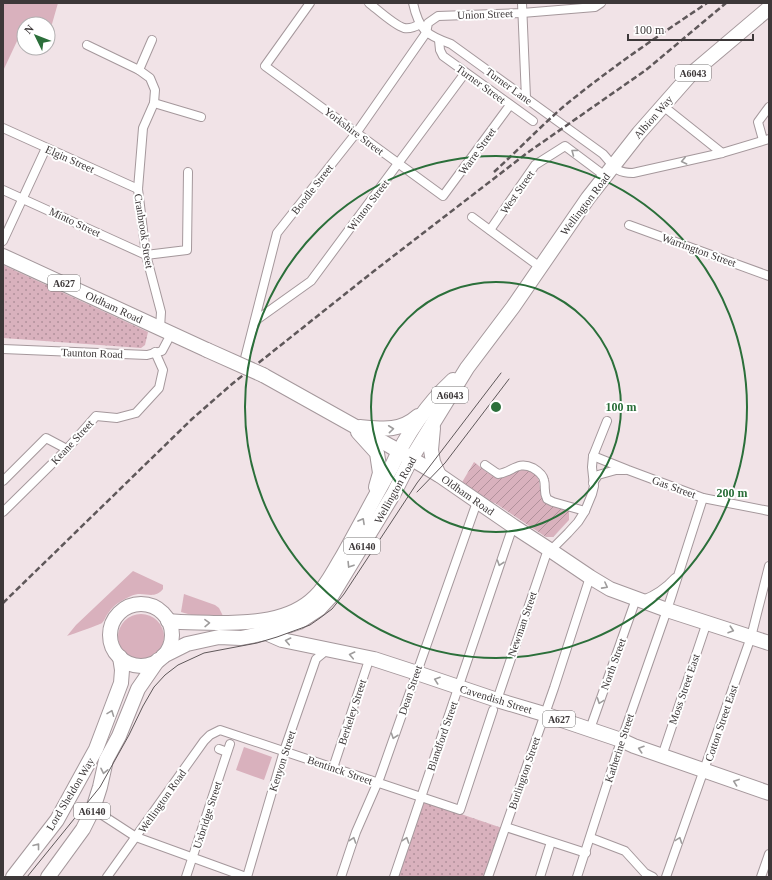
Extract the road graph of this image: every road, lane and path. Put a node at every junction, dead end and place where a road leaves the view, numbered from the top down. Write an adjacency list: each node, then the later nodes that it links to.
1 (310, 3): 24 (street, Yorkshire Street)
2 (369, 3): 6 (street)
3 (413, 3): 9 (street, Turner Lane)
4 (522, 3): 8 (street)
5 (601, 3): 8 (street, Union Street)
6 (380, 6): 9 (street)
7 (769, 8): 19 (highway, Albion Way / A6043)
8 (522, 13): 10 (street, Union Street); 16 (street)
9 (420, 24): 10 (street, Turner Lane)
10 (426, 33): 12 (street, Turner Lane); 24 (street, Boodle Street)
11 (152, 40): 14 (street)
12 (439, 40): 15 (street, Turner Street); 16 (street, Turner Lane)
13 (87, 45): 14 (street)
14 (139, 70): 17 (street, Cranbrook Street)
15 (465, 73): 18 (street, Turner Street); 28 (street, Winton Street)
16 (526, 98): 29 (street, Turner Lane)
17 (154, 103): 21 (street); 31 (street, Cranbrook Street)
18 (510, 105): 22 (street, Turner Street); 33 (street, Warre Street)
19 (663, 106): 27 (street); 29 (highway, Albion Way / A6043)
20 (769, 107): 25 (street)
21 (202, 117)
22 (533, 121)
23 (3, 128): 26 (street, Elgin Street)
24 (357, 132): 28 (street, Yorkshire Street); 43 (street, Boodle Street)
25 (767, 141): 27 (street, Wellington Road)
26 (46, 148): 31 (street, Elgin Street); 34 (street)
27 (722, 153): 29 (street, Wellington Road, one-way to 29)
28 (399, 164): 33 (street, Yorkshire Street); 43 (street, Winton Street)
29 (609, 171): 37 (street, West Street, one-way to 37); 41 (highway, Wellington Road / A6043)
30 (188, 172): 39 (street)
31 (138, 189): 39 (street, Cranbrook Street)
32 (3, 190): 34 (street, Minto Street)
33 (443, 196)
34 (23, 199): 38 (street); 39 (street, Minto Street)
35 (472, 217): 37 (street)
36 (629, 225): 42 (street, Warrington Street)
37 (490, 230): 41 (street)
38 (3, 241)
39 (146, 255): 44 (street, Cranbrook Street)
40 (3, 256): 44 (highway, Oldham Road / A627)
41 (540, 266): 48 (highway, Wellington Road / A6043)
42 (769, 276)
43 (255, 321): 47 (street, Boodle Street)
44 (166, 331): 46 (street); 47 (highway, Oldham Road / A627, bridge)
45 (3, 349): 46 (street, Taunton Road)
46 (155, 352): 67 (street, Keane Street)
47 (243, 366): 52 (highway, Oldham Road / A627, bridge)
48 (467, 368): 49 (highway, Wellington Road / A6043); 51 (highway, Wellington Road / A6043)
49 (423, 412): 52 (highway, one-way to 49); 54 (highway, Wellington Road / A6043)
50 (607, 421): 55 (street)
51 (434, 422): 56 (highway, Wellington Road / A6043); 59 (highway, A6043)
52 (354, 426): 54 (highway, Oldham Road / A627); 64 (highway, A627)
53 (63, 447): 60 (street)
54 (399, 451): 56 (highway, Oldham Road / A627); 64 (highway, Wellington Road)
55 (593, 456): 58 (street, Gas Street); 61 (street)
56 (412, 459): 59 (highway, Oldham Road / A627); 74 (highway, Wellington Road / A6140, one-way to 74)
57 (485, 465): 65 (street)
58 (628, 470): 61 (street, Gas Street); 62 (street, Gas Street)
59 (439, 475): 63 (highway, Oldham Road / A627)
60 (3, 481)
61 (593, 483): 65 (street)
62 (703, 498): 66 (street, Gas Street); 71 (street, Katherine Street)
63 (476, 502): 68 (highway, Oldham Road / A627); 87 (street, Dean Street)
64 (372, 503): 74 (highway, Wellington Road / A627, one-way to 64)
65 (585, 511): 69 (street)
66 (769, 511)
67 (3, 512)
68 (513, 526): 69 (highway, Oldham Road / A627); 88 (street, Blandford Street, one-way to 88)
69 (550, 550): 72 (highway, Oldham Road / A627); 89 (street, Newman Street)
70 (769, 566): 79 (street, Cotton Street East)
71 (678, 575): 73 (street, Katherine Street); 75 (street, Katherine Street)
72 (590, 577): 73 (highway, Oldham Road / A627, one-way to 73); 90 (street, Burlington Street)
73 (639, 600): 75 (highway, Oldham Road / A627); 91 (street, North Street, one-way to 91)
74 (299, 615): 76 (highway, A6140, one-way to 74); 78 (highway, Lord Sheldon Way / A6140); 82 (highway)
75 (665, 615): 77 (highway, Oldham Road / A627); 94 (street, Katherine Street)
76 (168, 621): 84 (highway, A6140); 85 (highway)
77 (707, 622): 79 (highway, Oldham Road / A627, one-way to 79); 97 (street, Moss Street East)
78 (266, 633): 80 (highway, Lord Sheldon Way / A6140); 82 (highway, Cavendish Street, one-way to 78)
79 (751, 637): 81 (highway, Oldham Road / A627); 99 (street, Cotton Street East)
80 (241, 638): 85 (highway, Lord Sheldon Way / A6140); 93 (highway, A6140)
81 (769, 643)
82 (311, 645): 83 (highway, Cavendish Street / A627)
83 (327, 650): 86 (highway, Cavendish Street / A627, one-way to 83); 96 (street, Kenyon Street)
84 (120, 657): 85 (highway); 112 (highway, Lord Sheldon Way / A6140, one-way to 84)
85 (161, 658): 93 (highway, Lord Sheldon Way / A6140)
86 (374, 659): 87 (highway, Cavendish Street / A627); 98 (street, Berkeley Street)
87 (417, 672): 88 (highway, Cavendish Street / A627, one-way to 87); 100 (street, Dean Street, one-way to 100)
88 (458, 687): 89 (highway, Cavendish Street / A627); 102 (street, Blandford Street)
89 (495, 705): 90 (highway, Cavendish Street / A627); 104 (street, Newman Street)
90 (544, 714): 91 (highway, Cavendish Street / A627); 105 (street, Burlington Street)
91 (590, 729): 94 (highway, Cavendish Street / A627)
92 (220, 730): 96 (street, Bentinck Street); 106 (street, Wellington Road)
93 (119, 736): 103 (highway, Lord Sheldon Way / A6140, one-way to 103)
94 (621, 740): 97 (highway, Cavendish Street / A627, one-way to 94); 107 (street, Katherine Street)
95 (225, 748): 111 (street, Uxbridge Street)
96 (284, 751): 98 (street, Bentinck Street); 116 (street, Kenyon Street)
97 (662, 756): 99 (highway, Cavendish Street / A627)
98 (333, 768): 100 (street, Bentinck Street)
99 (704, 770): 101 (highway, Cavendish Street / A627, one-way to 99); 123 (street, Cotton Street East, one-way to 99)
100 (378, 783): 102 (street, Bentinck Street); 117 (street, Dean Street, one-way to 100)
101 (769, 793)
102 (421, 797): 104 (street, Bentinck Street); 118 (street, Blandford Street, one-way to 102)
103 (93, 809): 106 (street); 113 (highway, Lord Sheldon Way / A6140)
104 (460, 810)
105 (506, 826): 108 (street); 119 (street, Burlington Street)
106 (136, 838): 111 (street); 114 (street, Wellington Road)
107 (591, 838): 109 (street, Katherine Street); 122 (street)
108 (551, 842): 109 (street); 120 (street)
109 (586, 853): 121 (street, Katherine Street)
110 (769, 854): 124 (street)
111 (193, 859): 115 (street, Uxbridge Street); 116 (street)
112 (13, 877)
113 (48, 877)
114 (107, 877)
115 (186, 877)
116 (246, 877)
117 (341, 877)
118 (394, 877)
119 (488, 877)
120 (540, 877)
121 (577, 877)
122 (653, 877)
123 (666, 877)
124 (761, 877)

